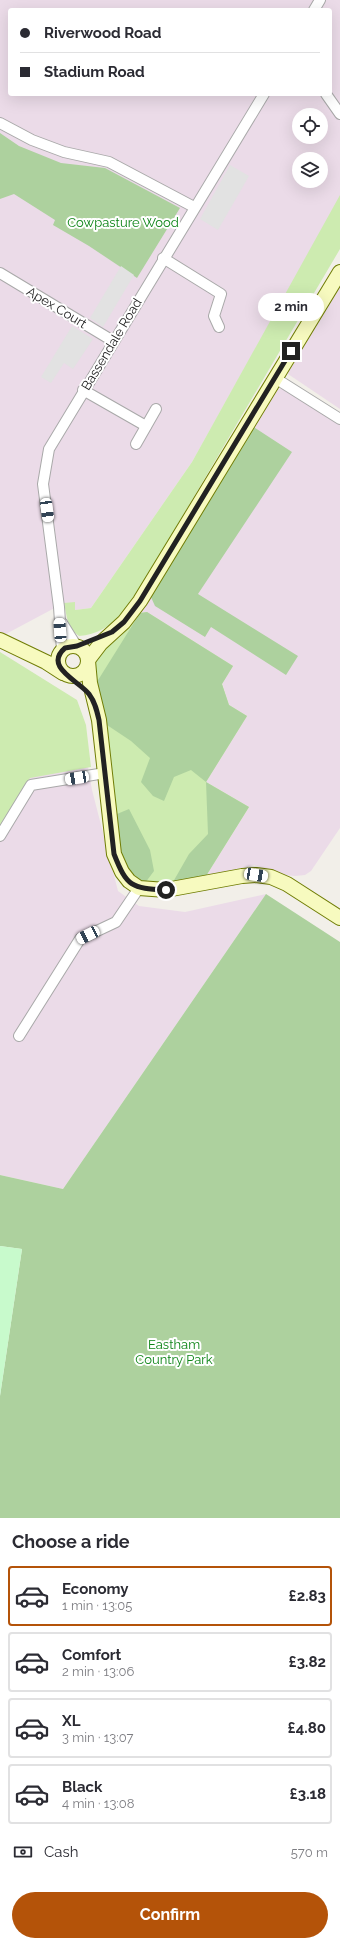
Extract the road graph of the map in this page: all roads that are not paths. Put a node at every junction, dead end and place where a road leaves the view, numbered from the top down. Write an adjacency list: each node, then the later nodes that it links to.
1 (263, 96): 5 (street, Bassendale Road)
2 (327, 96): 3 (street)
3 (340, 114)
4 (0, 123): 5 (street)
5 (194, 207): 6 (street, Bassendale Road)
6 (163, 258): 9 (street); 10 (street, Bassendale Road)
7 (340, 272): 11 (street)
8 (0, 273): 10 (street, Apex Court)
9 (219, 327)
10 (113, 341): 12 (street, Bassendale Road)
11 (275, 378): 14 (street); 18 (street)
12 (83, 390): 15 (street); 17 (street, Bassendale Road)
13 (156, 409): 15 (street)
14 (340, 419)
15 (146, 426): 16 (street)
16 (136, 444)
17 (60, 617): 20 (street, Bassendale Road); 22 (street, Bassendale Road)
18 (112, 632): 20 (street); 23 (street)
19 (0, 640): 21 (street)
20 (77, 647): 22 (street); 23 (street)
21 (19, 649): 22 (street); 24 (street)
22 (62, 651): 24 (street)
23 (88, 661): 24 (street); 25 (street)
24 (65, 674): 25 (street)
25 (95, 702): 26 (street)
26 (105, 774): 27 (street); 28 (street)
27 (0, 836)
28 (139, 888): 29 (street); 30 (street)
29 (340, 918)
30 (19, 1036)

